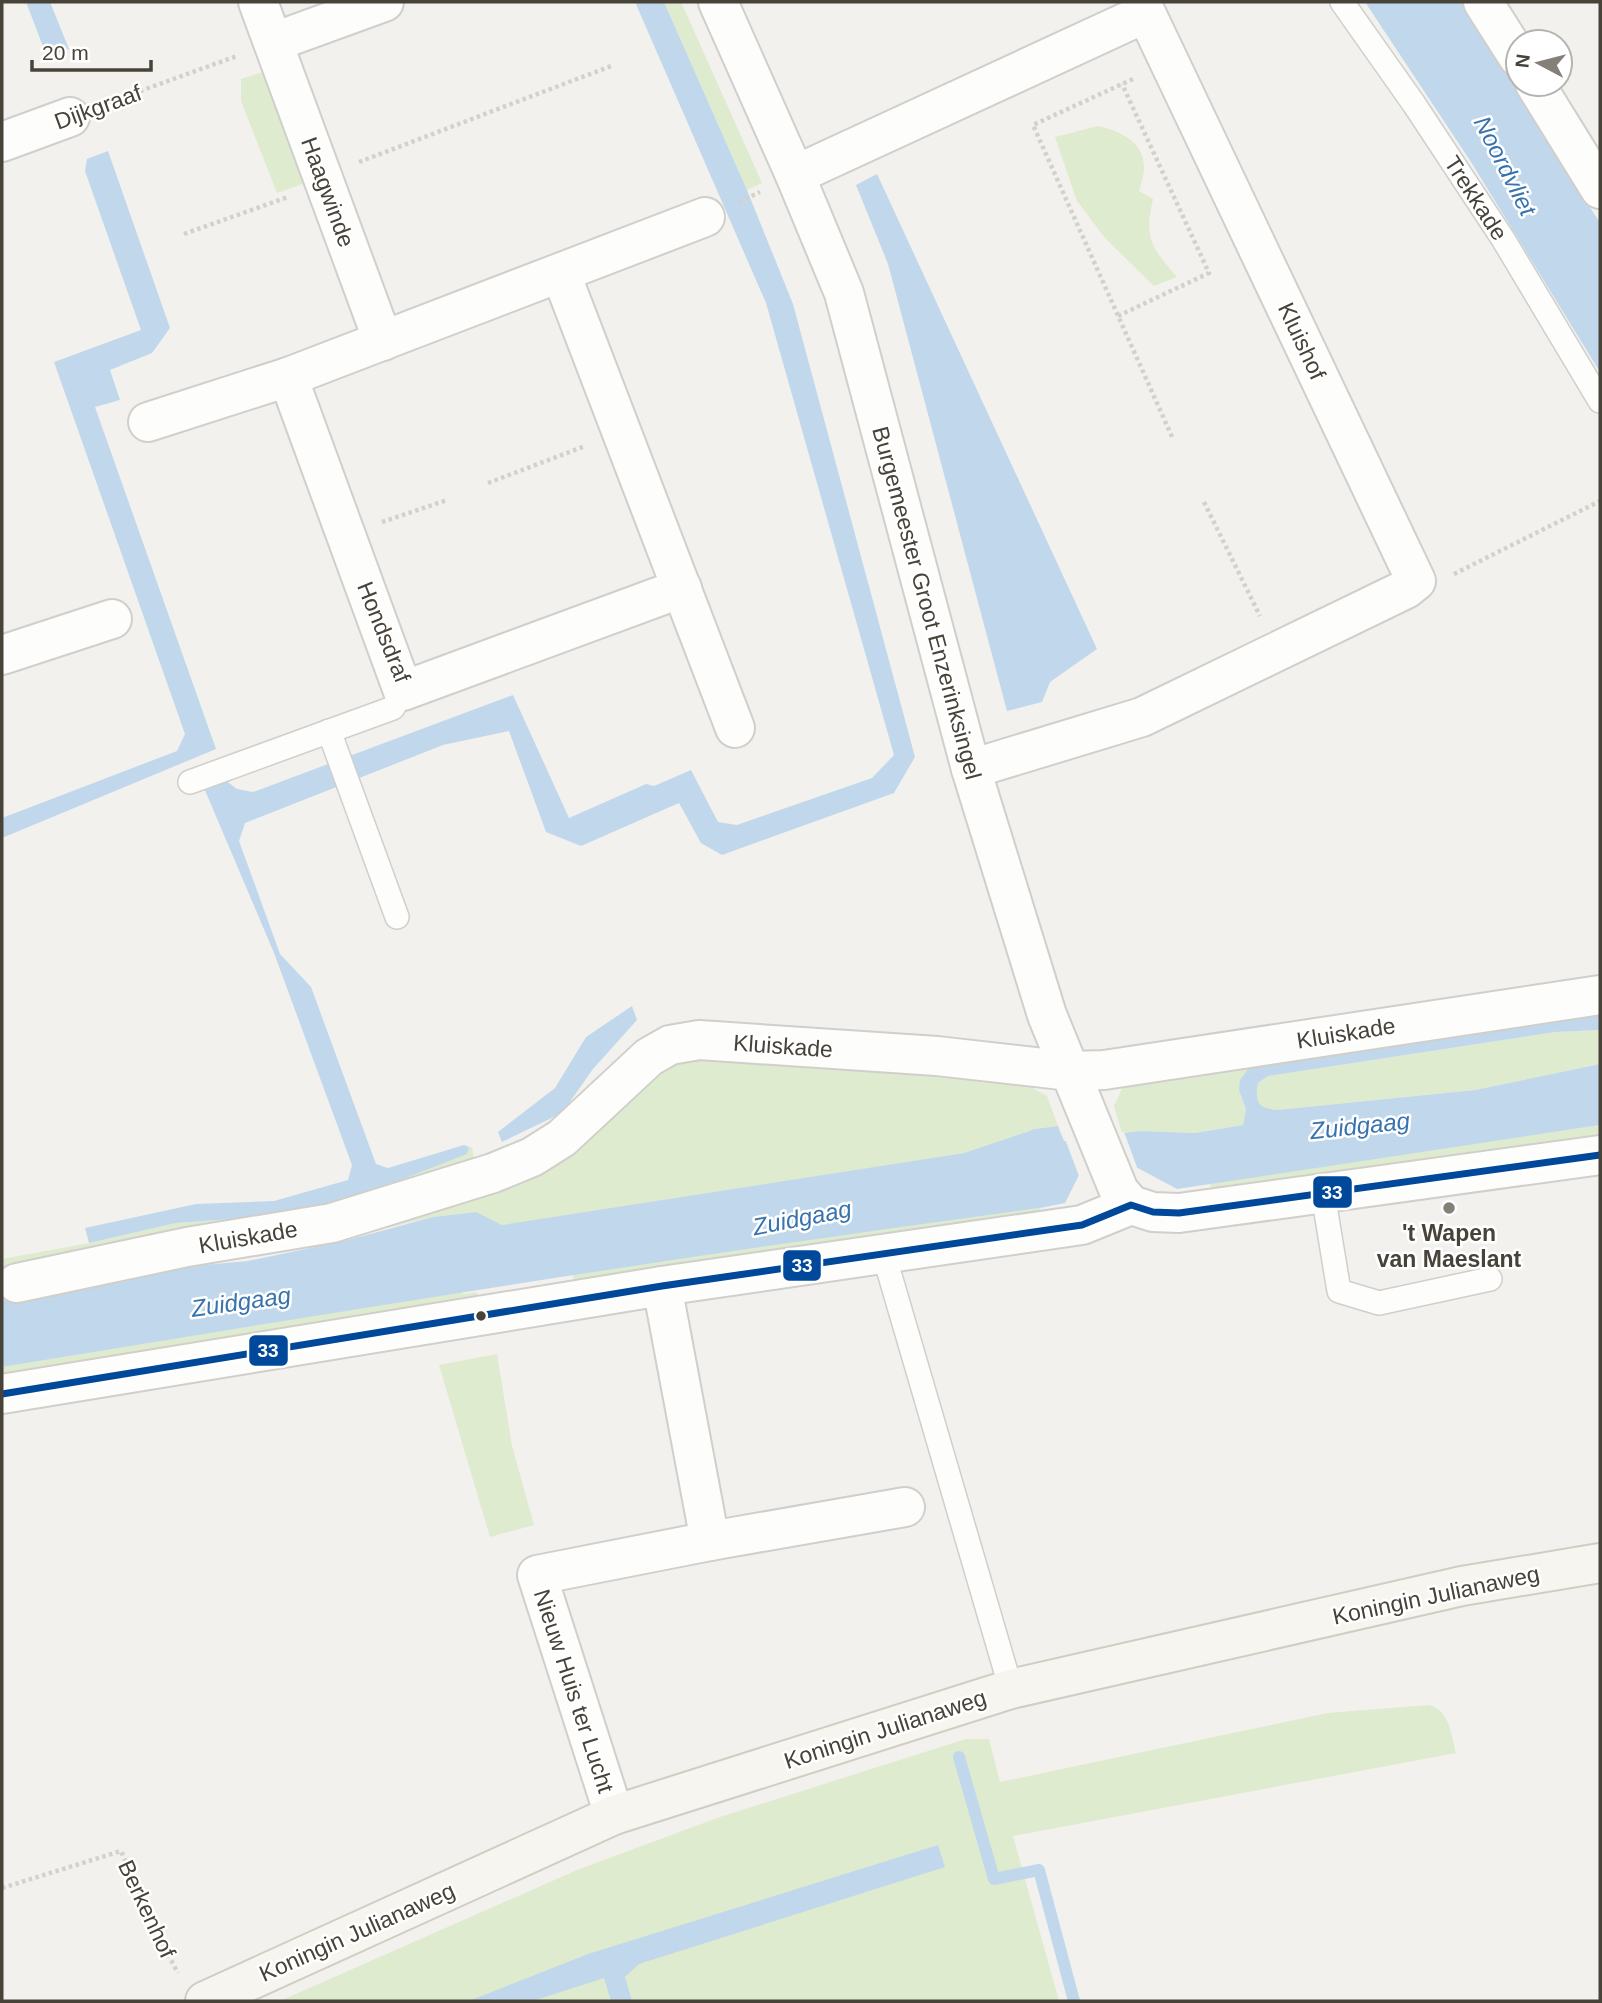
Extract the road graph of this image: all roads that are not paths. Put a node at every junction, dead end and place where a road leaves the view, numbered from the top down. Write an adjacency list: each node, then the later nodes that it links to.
1 (258, 2): 7 (street, Haagwinde)
2 (384, 2): 7 (street)
3 (718, 2): 11 (street, Burgemeester Groot Enzerinksingel)
4 (1342, 2): 17 (lane, Trekkade)
5 (1483, 2): 6 (street)
6 (1504, 35)
7 (274, 42): 15 (street, Haagwinde)
8 (1544, 98): 12 (street)
9 (70, 117): 10 (street, Dijkgraaf)
10 (2, 142)
11 (795, 175): 25 (street, Burgemeester Groot Enzerinksingel); 25 (street, Kluishof)
12 (1600, 189)
13 (705, 217): 14 (street)
14 (561, 274): 15 (street); 19 (street)
15 (383, 341): 16 (street)
16 (288, 377): 18 (street); 22 (street, Hondsdraf)
17 (1600, 401)
18 (148, 422)
19 (682, 588): 22 (street, Hondsdraf); 23 (street)
20 (112, 619): 21 (street)
21 (2, 655)
22 (403, 691): 24 (lane)
23 (735, 728)
24 (329, 731): 26 (lane); 27 (lane)
25 (971, 769): 29 (street, Burgemeester Groot Enzerinksingel)
26 (204, 777)
27 (397, 917)
28 (1600, 995): 29 (street, Kluiskade)
29 (1070, 1071): 32 (street, Burgemeester Groot Enzerinksingel); 35 (street, Kluiskade)
30 (1600, 1155): 31 (street)
31 (1323, 1194): 32 (street); 34 (lane)
32 (1131, 1205): 33 (street)
33 (884, 1255): 36 (street); 41 (lane)
34 (1490, 1279)
35 (17, 1283)
36 (662, 1286): 37 (street); 39 (street)
37 (2, 1394)
38 (905, 1507): 39 (street, Nieuw Huis ter Lucht)
39 (710, 1541): 42 (street, Nieuw Huis ter Lucht)
40 (1600, 1563): 41 (main road, Koningin Julianaweg)
41 (1011, 1689): 42 (main road, Koningin Julianaweg)
42 (614, 1815): 43 (main road, Koningin Julianaweg)
43 (193, 1990)

